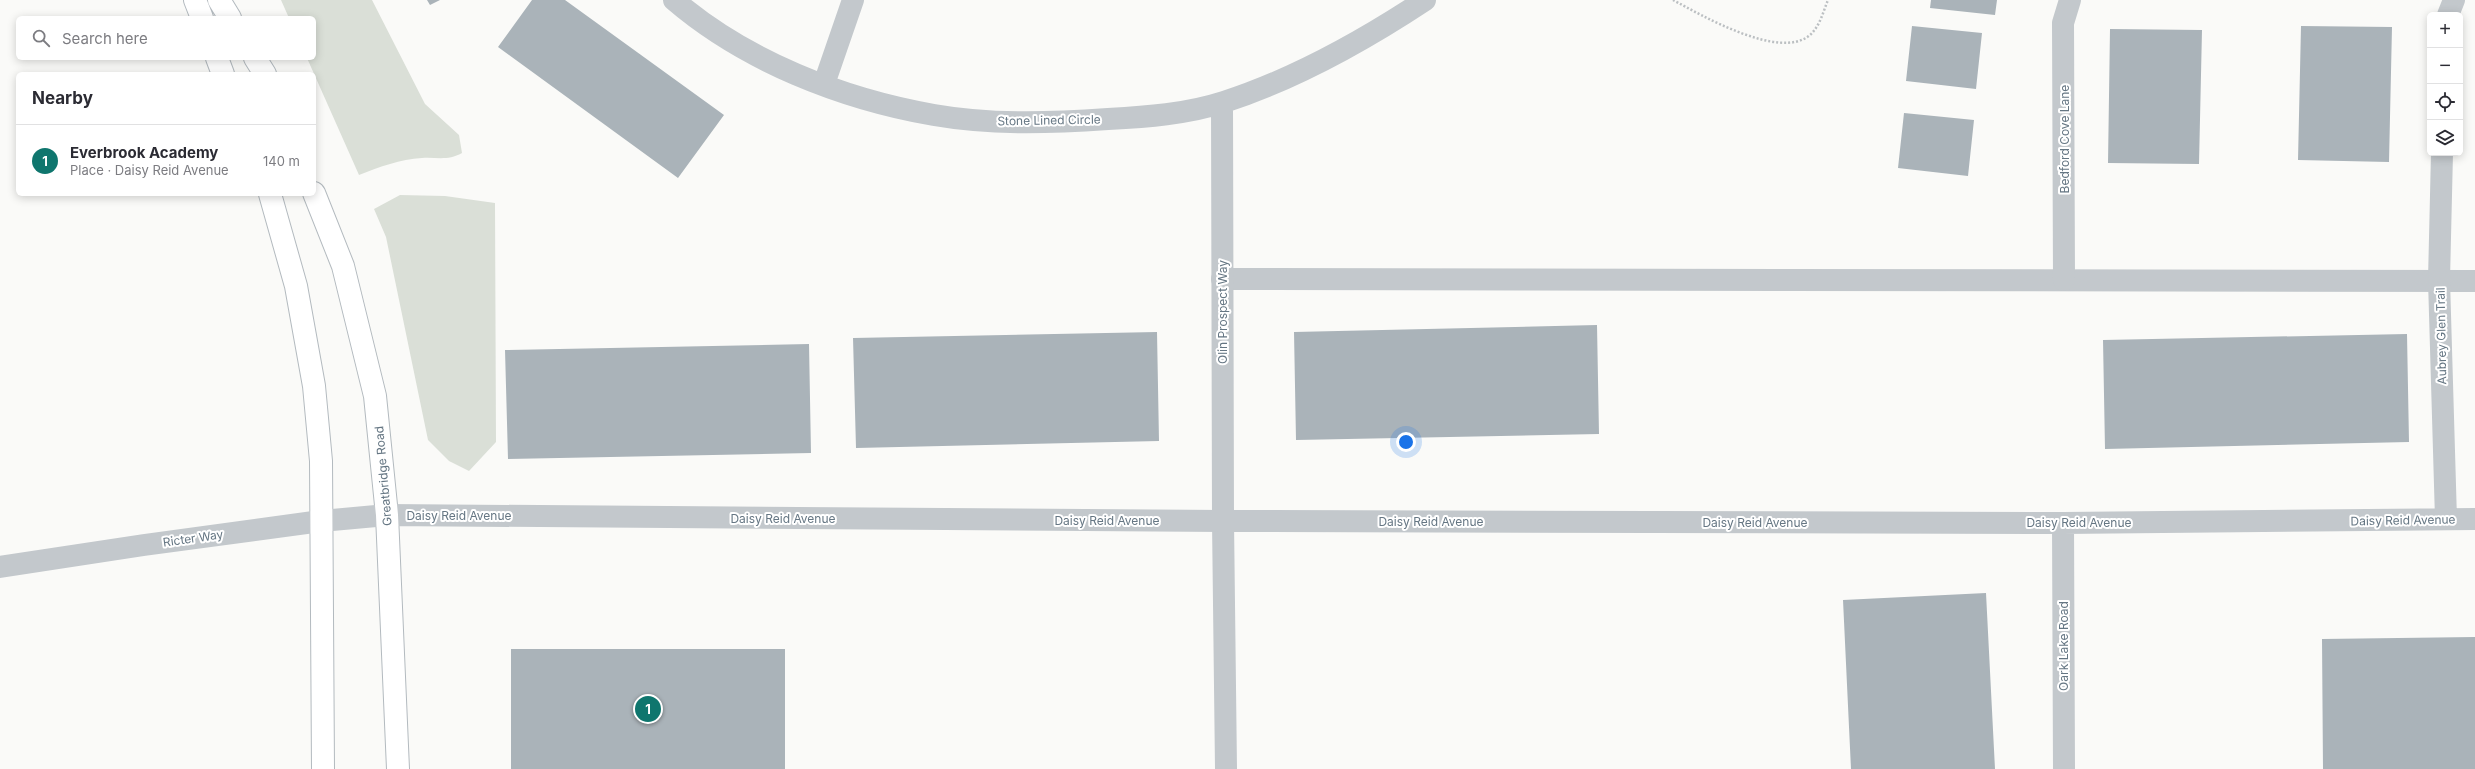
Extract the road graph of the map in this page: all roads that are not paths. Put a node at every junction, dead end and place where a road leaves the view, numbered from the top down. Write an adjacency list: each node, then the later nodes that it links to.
1 (195, 0): 9 (street)
2 (219, 0): 10 (street)
3 (674, 0): 15 (street, Stone Lined Circle)
4 (853, 0): 15 (street)
5 (1425, 0): 16 (street, Stone Lined Circle)
6 (2070, 0): 21 (street, Bedford Cove Lane)
7 (2454, 0): 8 (street)
8 (2449, 12)
9 (201, 16)
10 (229, 16)
11 (218, 60): 13 (street)
12 (256, 60): 14 (street)
13 (222, 72)
14 (264, 72)
15 (824, 84): 16 (street, Stone Lined Circle)
16 (1222, 103): 20 (street, Olin Prospect Way)
17 (2442, 156): 22 (street, Aubrey Glen Trail)
18 (271, 196): 27 (street)
19 (315, 196): 24 (street, Greatbridge Road)
20 (1222, 279): 21 (street); 28 (street, Olin Prospect Way)
21 (2064, 280): 22 (street)
22 (2439, 280): 23 (street); 25 (street, Aubrey Glen Trail)
23 (2475, 281)
24 (387, 515): 27 (street, Ricter Way); 28 (street, Daisy Reid Avenue); 32 (street, Greatbridge Road)
25 (2446, 519): 26 (street, Daisy Reid Avenue); 29 (street, Daisy Reid Avenue)
26 (2475, 519)
27 (321, 521): 30 (street, Ricter Way); 31 (street)
28 (1223, 521): 29 (street, Daisy Reid Avenue); 33 (street, Olin Prospect Way)
29 (2063, 523): 34 (street, Oark Lake Road)
30 (0, 567)
31 (323, 769)
32 (398, 769)
33 (1226, 769)
34 (2064, 769)

